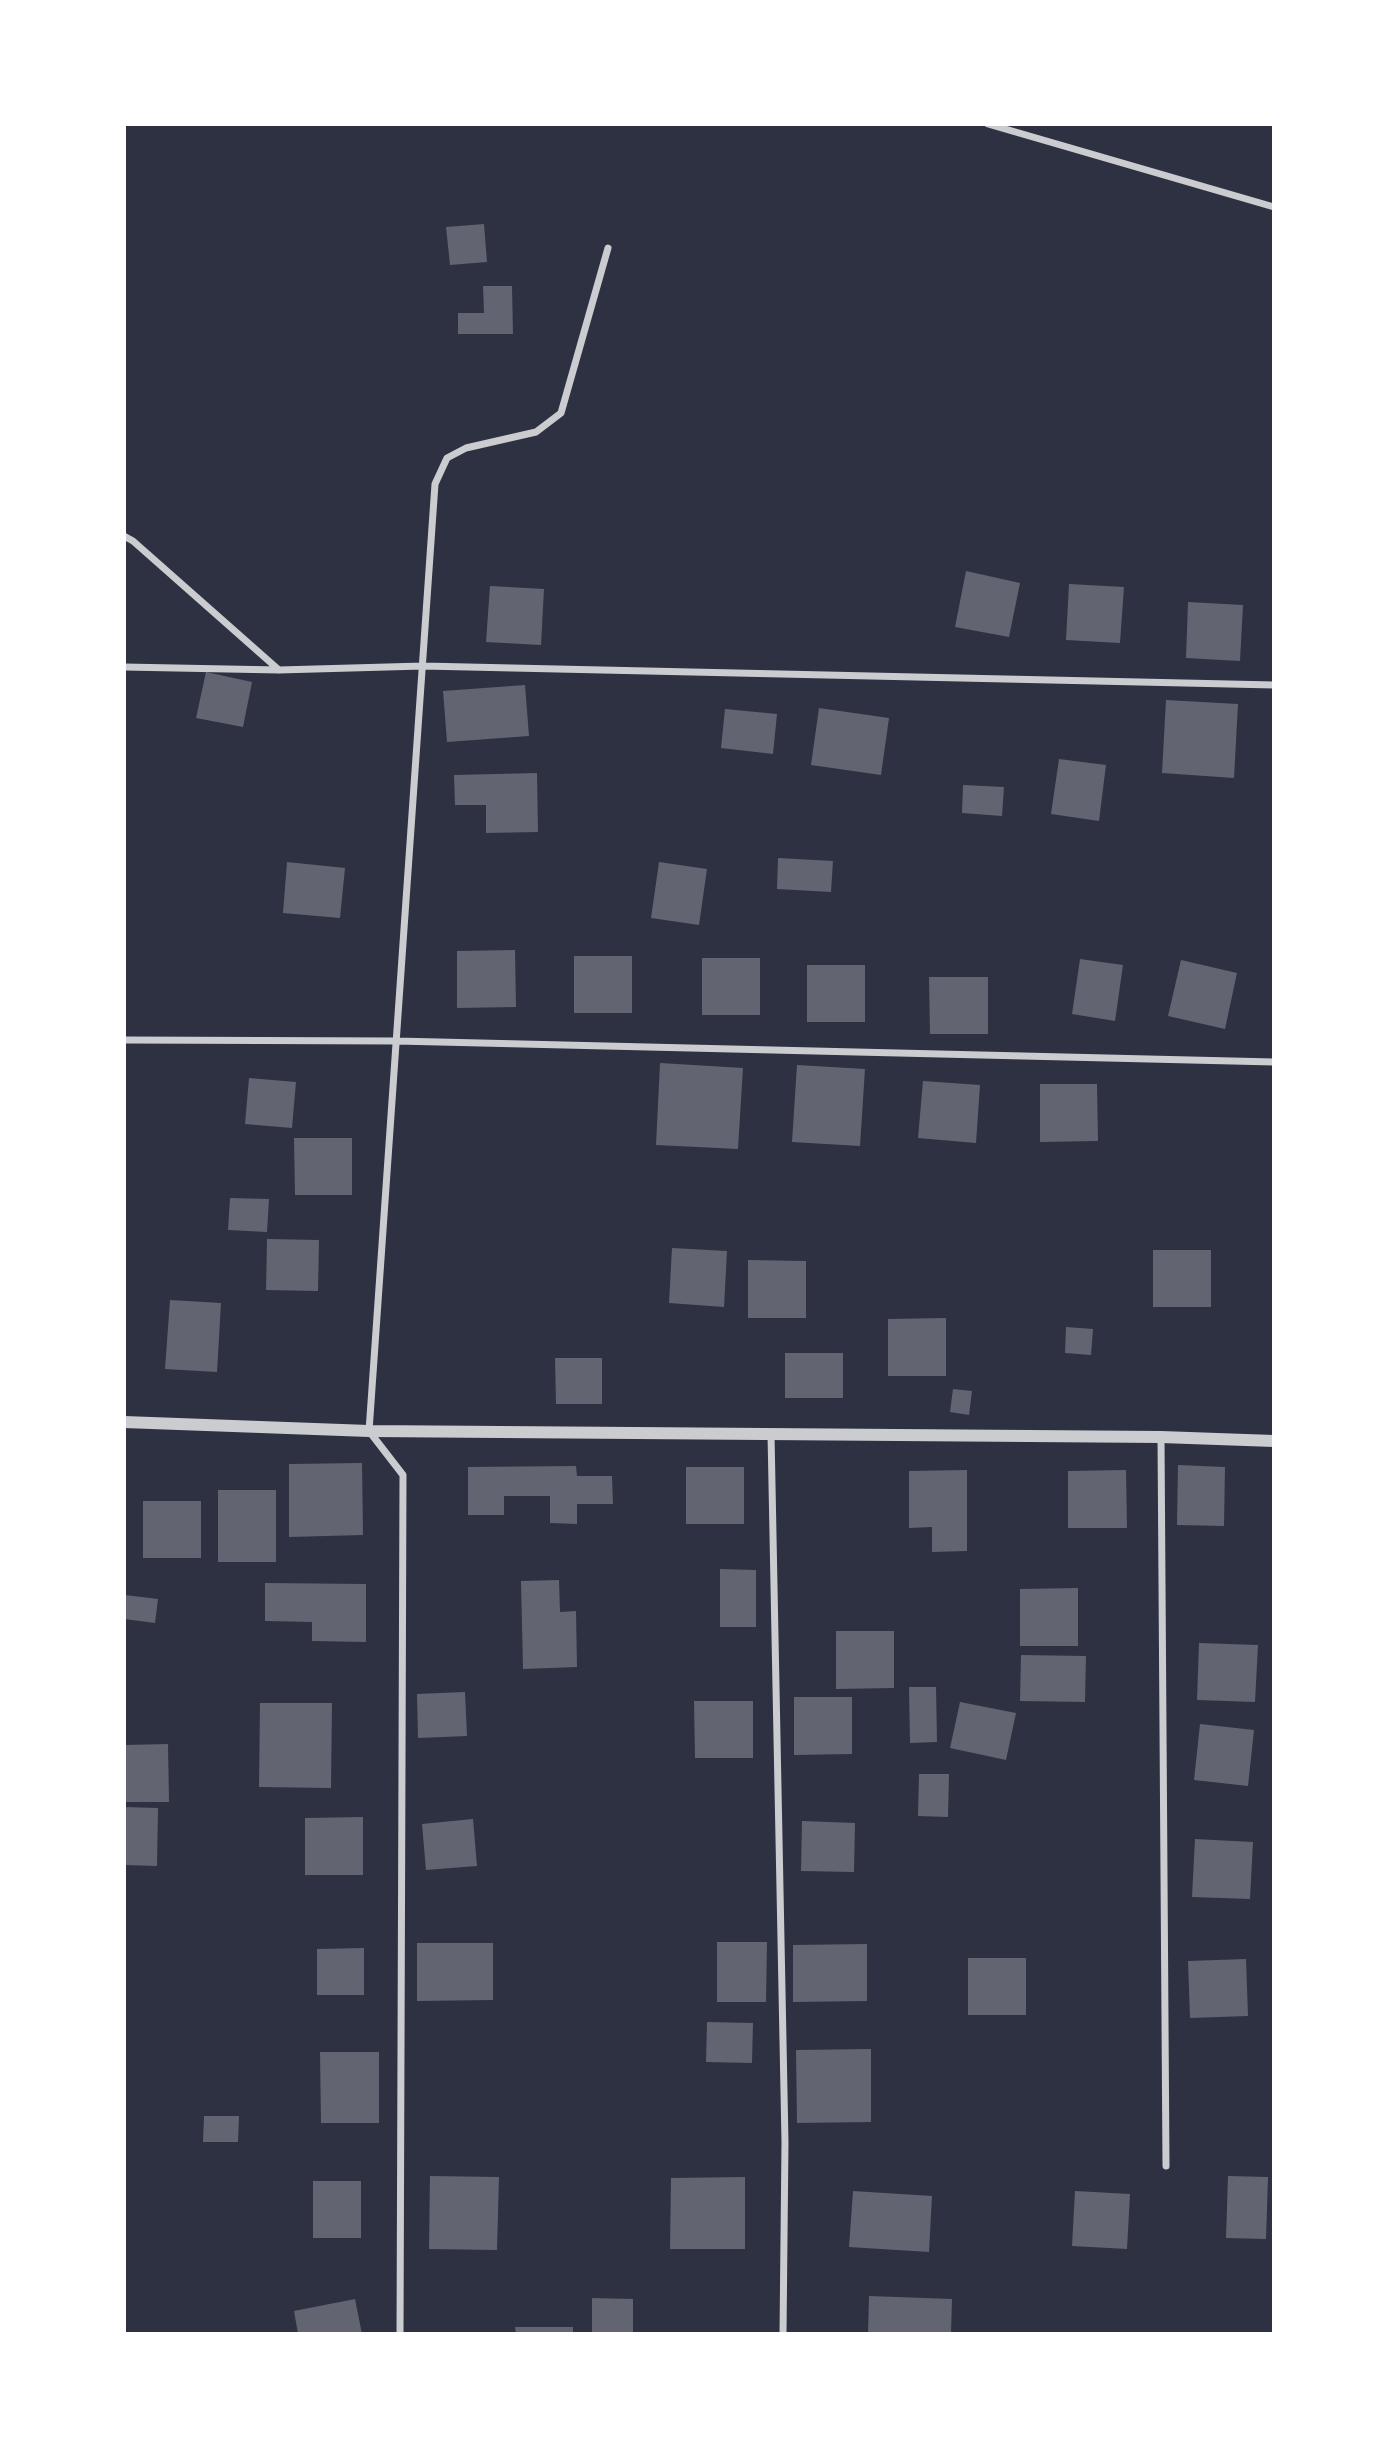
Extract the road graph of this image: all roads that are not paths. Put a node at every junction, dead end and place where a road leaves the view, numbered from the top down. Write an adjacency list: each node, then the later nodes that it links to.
1 (988, 124): 2 (street)
2 (1274, 207)
3 (608, 248): 5 (street)
4 (124, 536): 7 (street)
5 (423, 666): 7 (street); 8 (street); 10 (street)
6 (124, 667): 7 (street)
7 (279, 670)
8 (1274, 685)
9 (124, 1040): 10 (street)
10 (397, 1041): 11 (street); 13 (street)
11 (1274, 1062)
12 (124, 1422): 13 (street)
13 (369, 1432): 14 (street); 18 (street)
14 (771, 1434): 15 (street); 19 (street)
15 (1161, 1437): 16 (street); 17 (street)
16 (1274, 1441)
17 (1166, 2166)
18 (400, 2334)
19 (783, 2334)

